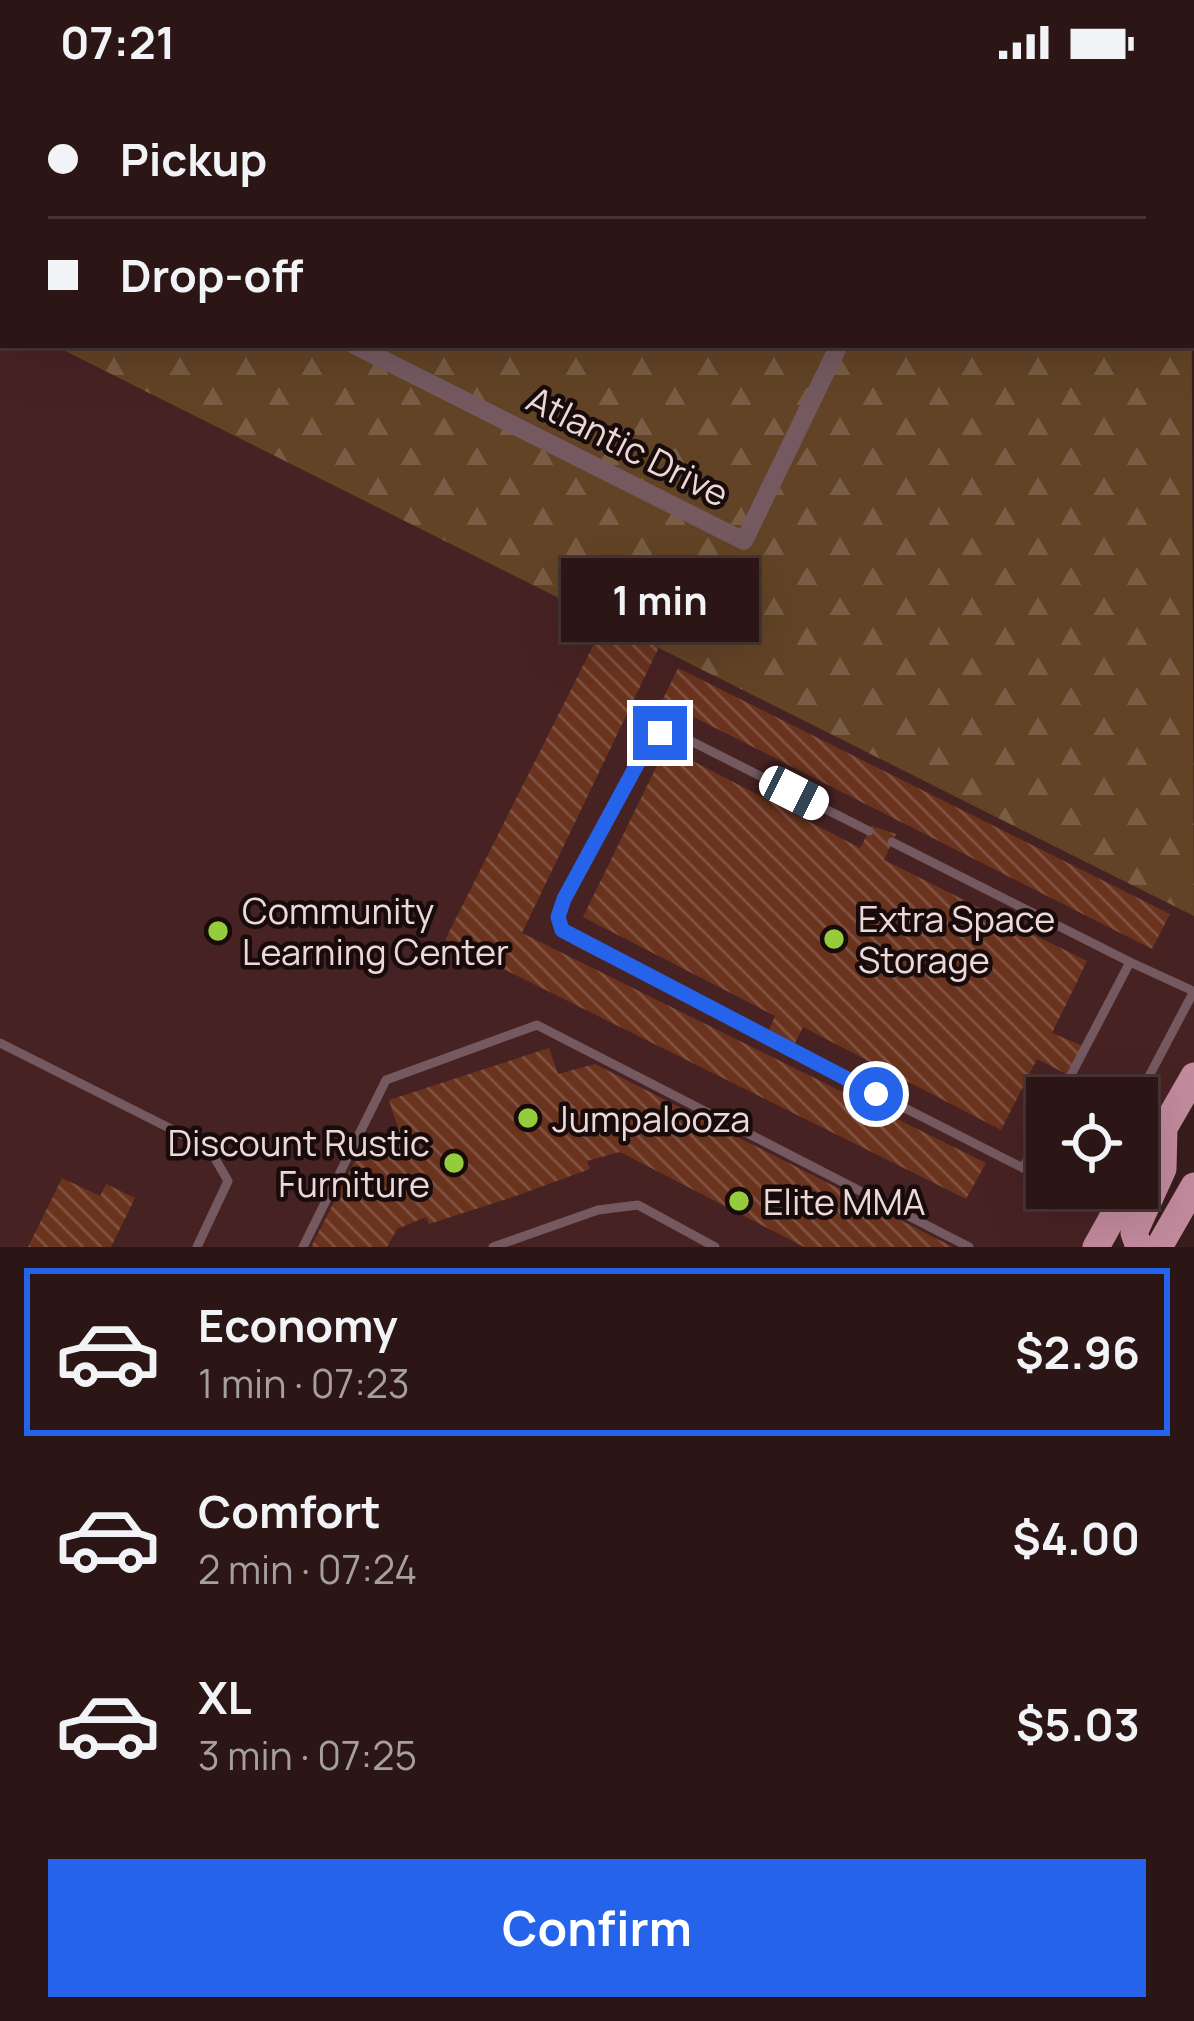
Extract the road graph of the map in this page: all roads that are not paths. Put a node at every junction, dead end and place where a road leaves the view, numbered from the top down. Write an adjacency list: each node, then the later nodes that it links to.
1 (360, 348): 2 (street, Atlantic Drive)
2 (838, 348)
3 (869, 830): 14 (lane)
4 (892, 842): 5 (lane)
5 (1130, 962): 6 (lane); 9 (lane)
6 (1194, 991): 10 (lane)
7 (0, 1043): 18 (lane)
8 (1194, 1076): 11 (main road)
9 (1070, 1077)
10 (1149, 1077)
11 (1164, 1128): 12 (main road); 24 (main road)
12 (1158, 1138)
13 (1026, 1162): 14 (lane)
14 (1023, 1168): 15 (lane)
15 (1026, 1170)
16 (1194, 1186): 25 (main road)
17 (1100, 1212): 23 (main road)
18 (196, 1247)
19 (303, 1247): 22 (lane)
20 (494, 1247): 21 (lane)
21 (715, 1247)
22 (969, 1247)
23 (1096, 1247)
24 (1139, 1247)
25 (1160, 1247)

